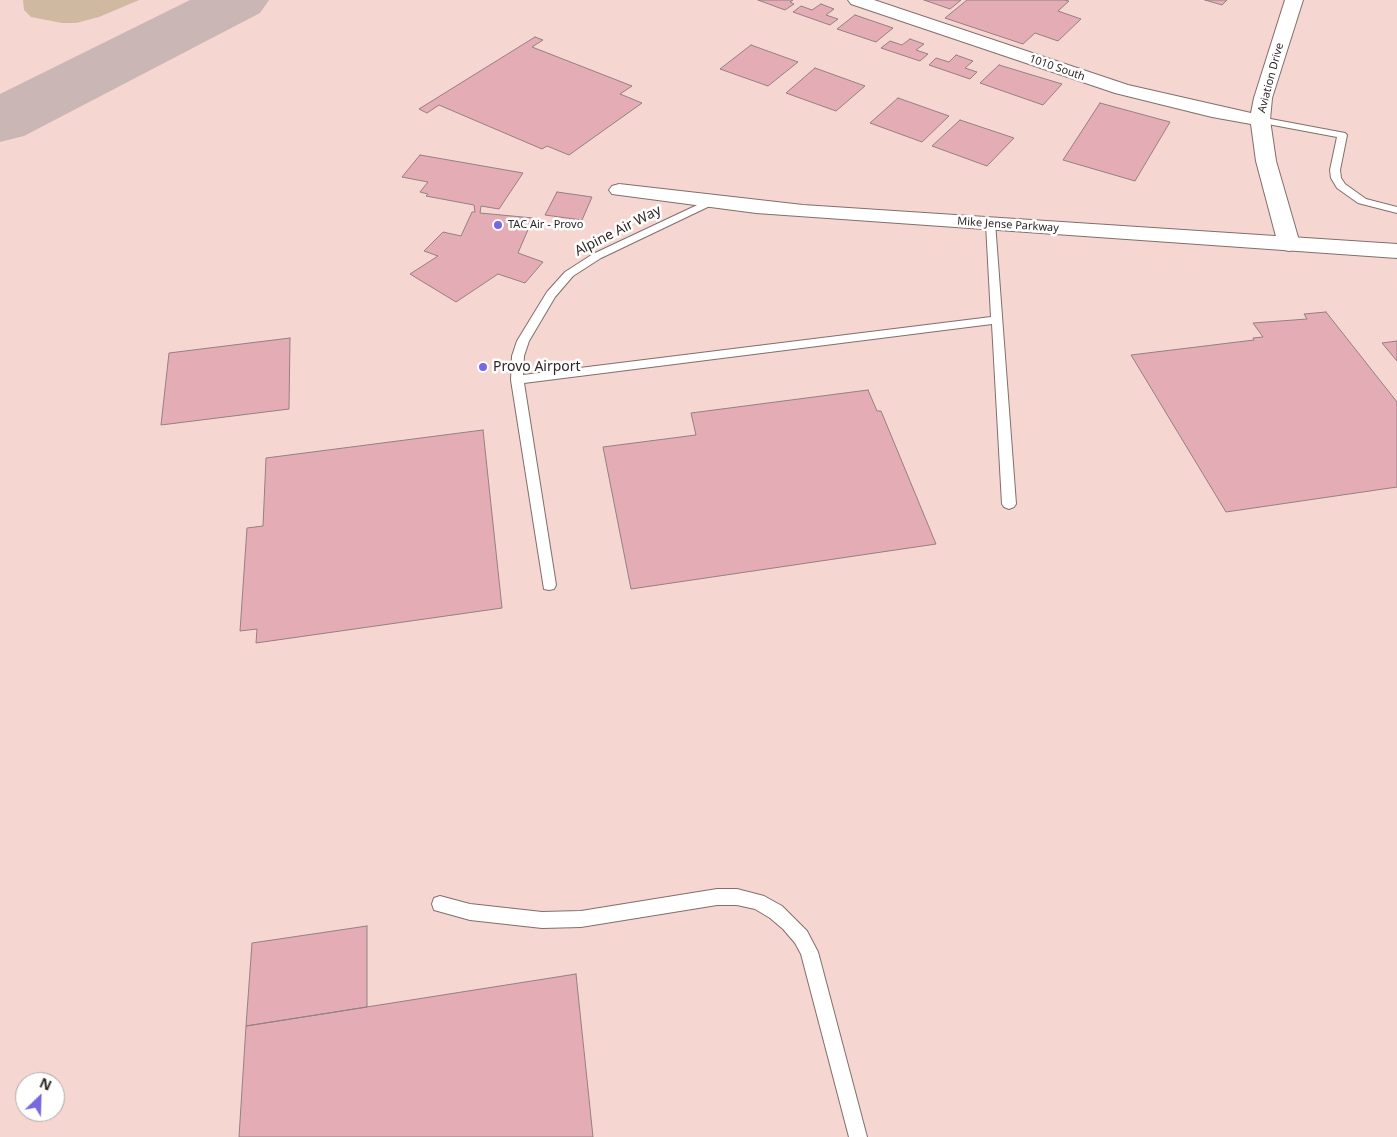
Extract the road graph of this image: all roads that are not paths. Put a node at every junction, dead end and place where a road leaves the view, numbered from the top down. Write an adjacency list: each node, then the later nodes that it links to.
1 (857, 0): 3 (street, 1010 South)
2 (1294, 0): 3 (street, Aviation Drive)
3 (1260, 120): 6 (lane); 8 (street, Aviation Drive)
4 (619, 190): 5 (street, Mike Jense Parkway)
5 (710, 202): 7 (street, Mike Jense Parkway); 11 (lane, Alpine Air Way)
6 (1397, 210)
7 (991, 224): 8 (street, Mike Jense Parkway); 10 (lane)
8 (1290, 244): 9 (street, Mike Jense Parkway)
9 (1397, 251)
10 (997, 320): 11 (lane); 12 (lane)
11 (517, 380): 13 (lane, Alpine Air Way)
12 (1009, 504)
13 (550, 585)
14 (440, 904): 15 (lane)
15 (858, 1137)

